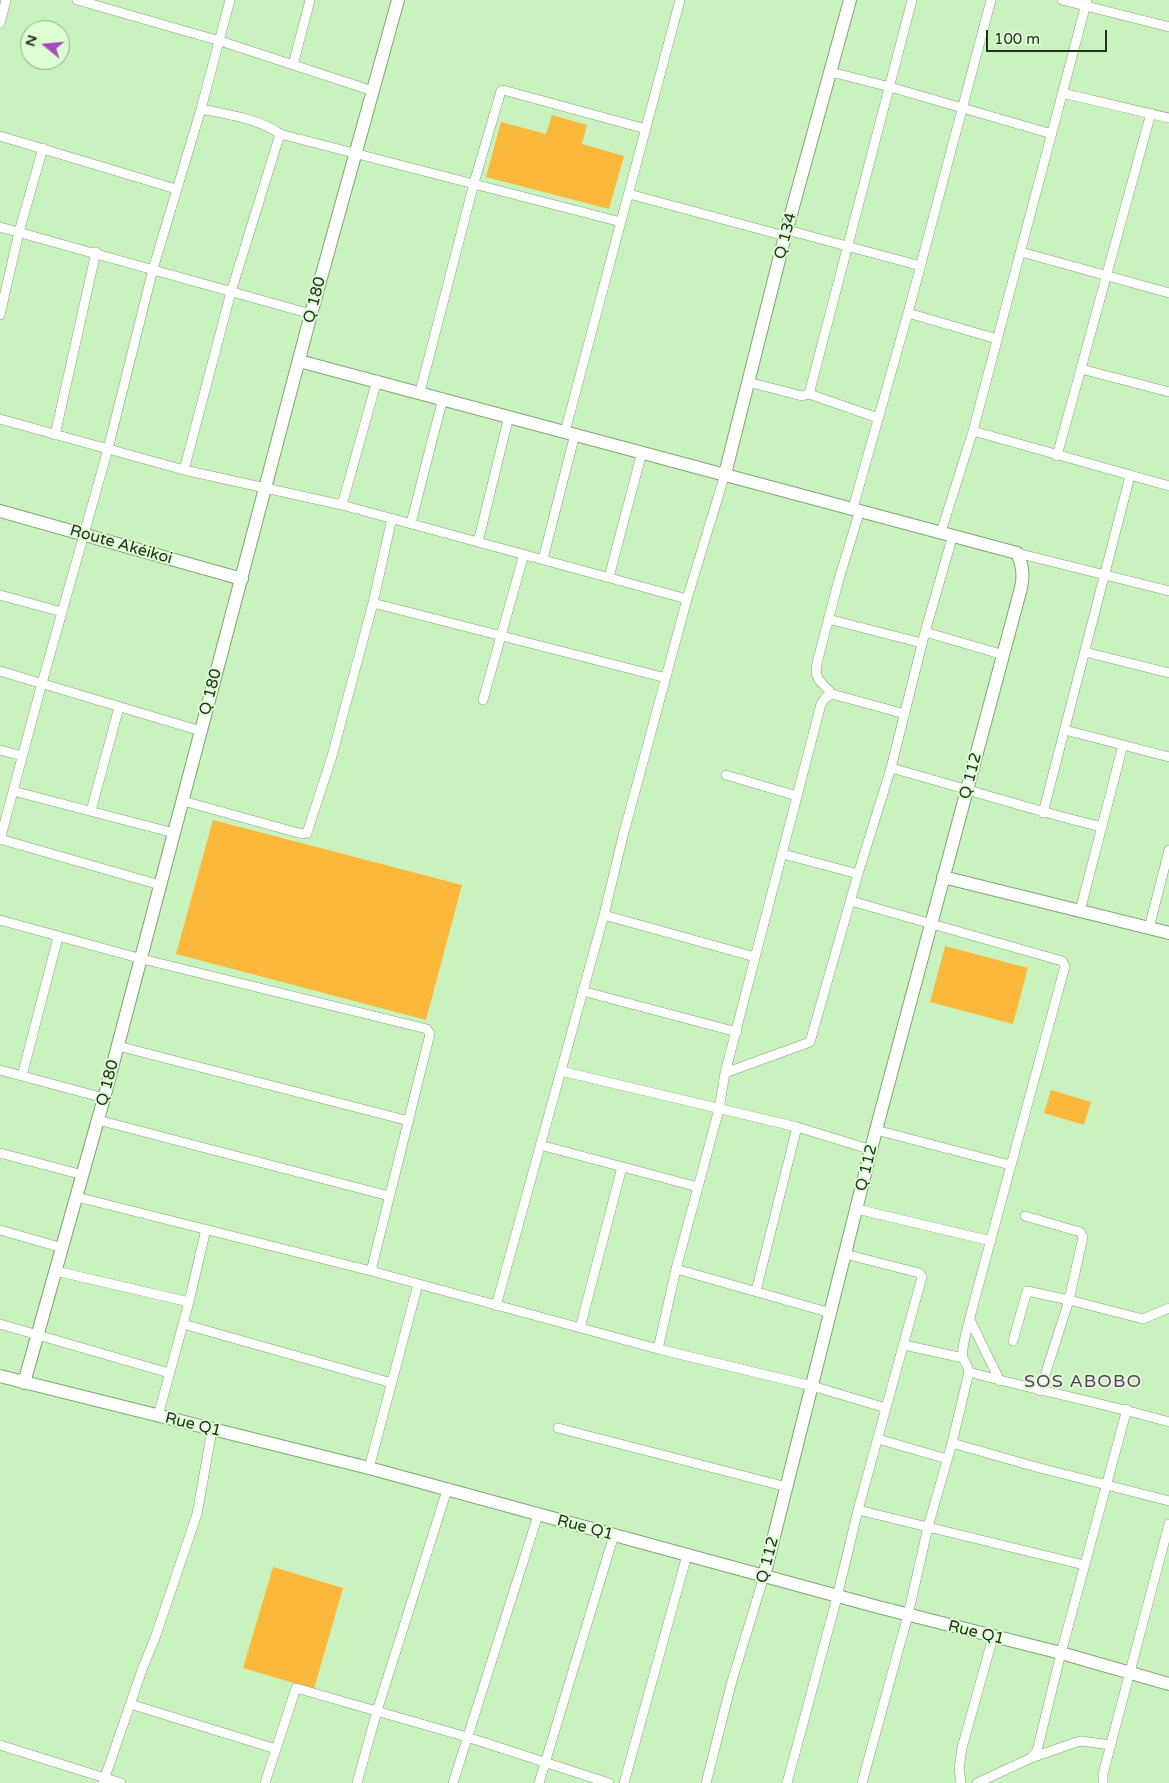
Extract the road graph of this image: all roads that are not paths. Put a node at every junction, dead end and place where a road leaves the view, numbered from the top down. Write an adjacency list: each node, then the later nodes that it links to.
1 (6, 0): 12 (street)
2 (77, 0): 14 (street)
3 (230, 0): 14 (street)
4 (310, 0): 15 (street)
5 (398, 0): 18 (street, Q 180)
6 (680, 0): 24 (street)
7 (850, 0): 16 (street, Q 134)
8 (912, 0): 17 (street)
9 (991, 0): 21 (street)
10 (1062, 0): 11 (street)
11 (1087, 3): 13 (street); 19 (street)
12 (0, 22)
13 (1169, 28)
14 (220, 41): 15 (street); 20 (street)
15 (293, 65): 18 (street)
16 (831, 72): 17 (street); 36 (street, Q 134)
17 (890, 87): 21 (street); 37 (street)
18 (373, 91): 29 (street, Q 180)
19 (1062, 93): 22 (street); 26 (street)
20 (202, 109): 25 (street); 31 (street)
21 (962, 109): 26 (street); 40 (street)
22 (1152, 114): 23 (street); 42 (street)
23 (1169, 118)
24 (646, 129): 30 (street); 32 (street)
25 (280, 134): 29 (street); 43 (street)
26 (1052, 134): 39 (street)
27 (0, 136): 28 (street)
28 (44, 148): 31 (street); 35 (street)
29 (355, 153): 30 (street); 46 (street, Q 180)
30 (474, 183): 33 (street); 53 (street)
31 (176, 189): 41 (street)
32 (629, 194): 33 (street); 36 (street)
33 (621, 222): 61 (street)
34 (0, 227): 35 (street)
35 (19, 232): 38 (street); 47 (street)
36 (786, 233): 37 (street); 52 (street, Q 134)
37 (848, 247): 40 (street); 55 (street)
38 (96, 252): 41 (street); 62 (street)
39 (1021, 252): 42 (street); 48 (street)
40 (921, 266): 45 (street)
41 (153, 269): 43 (street); 63 (street)
42 (1107, 276): 44 (street); 50 (street)
43 (231, 292): 46 (street); 66 (street)
44 (1169, 293)
45 (908, 313): 48 (street); 58 (street)
46 (311, 314): 49 (street, Q 180)
47 (0, 315)
48 (997, 339): 60 (street)
49 (300, 361): 51 (street); 70 (street, Q 180)
50 (1082, 368): 54 (street); 65 (street)
51 (377, 380): 53 (street); 71 (street)
52 (748, 382): 55 (street); 67 (street, Q 134)
53 (420, 392): 56 (street)
54 (1169, 392)
55 (809, 394): 58 (street)
56 (444, 398): 57 (street); 75 (street)
57 (509, 416): 61 (street); 78 (street)
58 (878, 418): 72 (street)
59 (0, 419): 62 (street)
60 (973, 431): 65 (street); 76 (street)
61 (570, 433): 64 (street); 81 (street)
62 (56, 435): 63 (street)
63 (108, 449): 66 (street); 77 (street)
64 (642, 452): 67 (street); 83 (street)
65 (1056, 456): 68 (street)
66 (184, 470): 70 (street)
67 (725, 474): 72 (street); 87 (street)
68 (1130, 476): 69 (street); 82 (street)
69 (1169, 486)
70 (265, 488): 71 (street); 84 (street, Q 180)
71 (342, 505): 74 (street)
72 (857, 509): 76 (street); 90 (street)
73 (0, 511): 77 (street, Route Akéikoi)
74 (392, 518): 75 (street); 88 (street)
75 (411, 523): 78 (street)
76 (947, 534): 79 (street); 91 (street)
77 (83, 535): 84 (street, Route Akéikoi); 89 (street)
78 (478, 542): 80 (street)
79 (1017, 553): 82 (street); 95 (street, Q 112)
80 (524, 554): 81 (street); 92 (street)
81 (543, 559): 83 (street)
82 (1104, 575): 85 (street); 94 (street)
83 (609, 577): 87 (street)
84 (242, 579): 105 (street, Q 180)
85 (1169, 591)
86 (0, 595): 89 (street)
87 (687, 599): 98 (street)
88 (373, 603): 92 (street); 115 (street)
89 (62, 612): 99 (street)
90 (828, 618): 93 (street); 100 (street)
91 (925, 632): 93 (street); 95 (street)
92 (500, 636): 98 (street); 101 (street)
93 (922, 643): 103 (street)
94 (1085, 652): 97 (street); 104 (street)
95 (1004, 655): 112 (street, Q 112)
96 (0, 672): 99 (street)
97 (1169, 674)
98 (666, 678): 129 (street)
99 (42, 683): 102 (street); 108 (street)
100 (832, 694): 103 (street); 114 (street)
101 (483, 700)
102 (119, 707): 105 (street); 116 (street)
103 (905, 714): 110 (street)
104 (1065, 730): 106 (street); 117 (street)
105 (201, 731): 115 (street, Q 180)
106 (1123, 745): 109 (street); 119 (street)
107 (0, 750): 108 (street)
108 (22, 756): 113 (street)
109 (1169, 757)
110 (891, 768): 112 (street); 124 (street)
111 (726, 775): 114 (street)
112 (968, 789): 117 (street); 125 (street, Q 112)
113 (13, 791): 116 (street); 118 (street)
114 (797, 796): 123 (street)
115 (183, 801): 120 (street, Q 180)
116 (91, 811): 120 (street)
117 (1043, 813): 119 (street)
118 (2, 824): 121 (street)
119 (1102, 827): 128 (street)
120 (174, 833): 126 (street, Q 180)
121 (0, 840): 126 (street)
122 (1169, 850): 132 (street)
123 (782, 854): 124 (street); 135 (street)
124 (858, 874): 127 (street)
125 (943, 877): 128 (street); 131 (street, Q 112)
126 (160, 885): 136 (street, Q 180)
127 (851, 901): 131 (street); 142 (street)
128 (1080, 910): 132 (street)
129 (604, 915): 135 (street); 137 (street)
130 (0, 920): 134 (street)
131 (931, 923): 149 (street, Q 112); 153 (street)
132 (1149, 928): 133 (street)
133 (1169, 933)
134 (58, 937): 136 (street); 143 (street)
135 (754, 957): 138 (street)
136 (142, 959): 139 (street, Q 180); 147 (street)
137 (582, 991): 138 (street); 141 (street)
138 (737, 1032): 142 (street)
139 (118, 1046): 144 (street, Q 180); 147 (street)
140 (0, 1070): 143 (street)
141 (561, 1071): 145 (street); 150 (street)
142 (725, 1073): 145 (street)
143 (22, 1076): 144 (street)
144 (104, 1098): 146 (street, Q 180)
145 (719, 1109): 148 (street); 156 (street)
146 (98, 1120): 155 (street, Q 180); 157 (street)
147 (409, 1121): 157 (street)
148 (797, 1127): 151 (street); 170 (street)
149 (876, 1130): 151 (street, Q 112); 153 (street)
150 (540, 1145): 154 (street); 173 (street)
151 (872, 1150): 159 (street, Q 112)
152 (0, 1153): 155 (street)
153 (1010, 1165): 163 (street)
154 (622, 1167): 156 (street); 179 (street)
155 (83, 1174): 158 (street, Q 180)
156 (698, 1186): 166 (street)
157 (389, 1196): 168 (street)
158 (77, 1197): 161 (street); 164 (street, Q 180)
159 (857, 1209): 163 (street); 165 (street, Q 112)
160 (1025, 1216): 171 (street)
161 (206, 1229): 168 (street); 172 (street)
162 (0, 1230): 164 (street)
163 (991, 1241): 176 (street)
164 (63, 1248): 167 (street, Q 180)
165 (846, 1254): 175 (street, Q 112); 182 (street)
166 (676, 1269): 170 (street); 183 (street)
167 (56, 1271): 172 (street); 180 (street, Q 180)
168 (370, 1271): 169 (street)
169 (418, 1284): 173 (street); 190 (street)
170 (756, 1291): 175 (street)
171 (1069, 1300): 174 (street); 181 (street); 192 (street)
172 (190, 1302): 178 (street)
173 (496, 1306): 179 (street)
174 (1169, 1308)
175 (830, 1313): 191 (street, Q 112)
176 (970, 1320): 184 (street); 188 (street)
177 (0, 1324): 180 (street)
178 (183, 1324): 186 (street); 190 (street)
179 (580, 1328): 183 (street)
180 (38, 1335): 186 (street); 189 (street, Q 180)
181 (1013, 1341)
182 (904, 1345): 184 (street); 193 (street)
183 (658, 1349): 191 (street)
184 (963, 1358): 185 (street)
185 (968, 1372): 188 (street); 200 (street)
186 (169, 1373): 195 (street)
187 (0, 1376): 189 (street, Rue Q1)
188 (1000, 1381): 192 (street)
189 (24, 1383): 195 (street, Rue Q1)
190 (392, 1383): 202 (street)
191 (812, 1386): 193 (street); 204 (street, Q 112)
192 (1040, 1391): 194 (street)
193 (886, 1408): 199 (street)
194 (1126, 1410): 196 (street); 203 (street)
195 (158, 1416): 198 (street, Rue Q1)
196 (1169, 1422)
197 (558, 1428): 204 (street)
198 (212, 1430): 202 (street, Rue Q1); 221 (street)
199 (878, 1438): 201 (street); 207 (street)
200 (952, 1443): 201 (street); 203 (street)
201 (947, 1459): 210 (street)
202 (369, 1468): 205 (street, Rue Q1)
203 (1106, 1486): 206 (street); 213 (street)
204 (787, 1487): 214 (street, Q 112)
205 (447, 1490): 208 (street, Rue Q1); 222 (street)
206 (1169, 1501)
207 (858, 1510): 210 (street); 215 (street)
208 (538, 1515): 211 (street, Rue Q1); 223 (street)
209 (1169, 1524): 219 (street)
210 (928, 1527): 213 (street); 216 (street)
211 (614, 1535): 212 (street, Rue Q1); 228 (street)
212 (687, 1555): 214 (street, Rue Q1); 236 (street)
213 (1084, 1566): 218 (street)
214 (764, 1576): 215 (street, Rue Q1); 237 (street, Q 112)
215 (838, 1596): 216 (street, Rue Q1); 238 (street)
216 (908, 1615): 217 (street, Rue Q1); 239 (street)
217 (993, 1637): 218 (street, Rue Q1); 240 (street)
218 (1061, 1653): 219 (street, Rue Q1); 227 (street)
219 (1130, 1674): 220 (street, Rue Q1); 225 (street)
220 (1169, 1684)
221 (130, 1704): 226 (street); 229 (street)
222 (377, 1711): 223 (street); 226 (street); 232 (street)
223 (467, 1736): 228 (street); 233 (street)
224 (0, 1745): 229 (street)
225 (1111, 1745): 227 (street); 242 (street)
226 (276, 1749): 231 (street)
227 (1032, 1758): 241 (street)
228 (546, 1762): 234 (street); 235 (street)
229 (104, 1781): 230 (street)
230 (121, 1783)
231 (265, 1783)
232 (357, 1783)
233 (453, 1783)
234 (539, 1783)
235 (609, 1783)
236 (624, 1783)
237 (706, 1783)
238 (787, 1783)
239 (862, 1783)
240 (961, 1783)
241 (977, 1783)
242 (1102, 1783)

